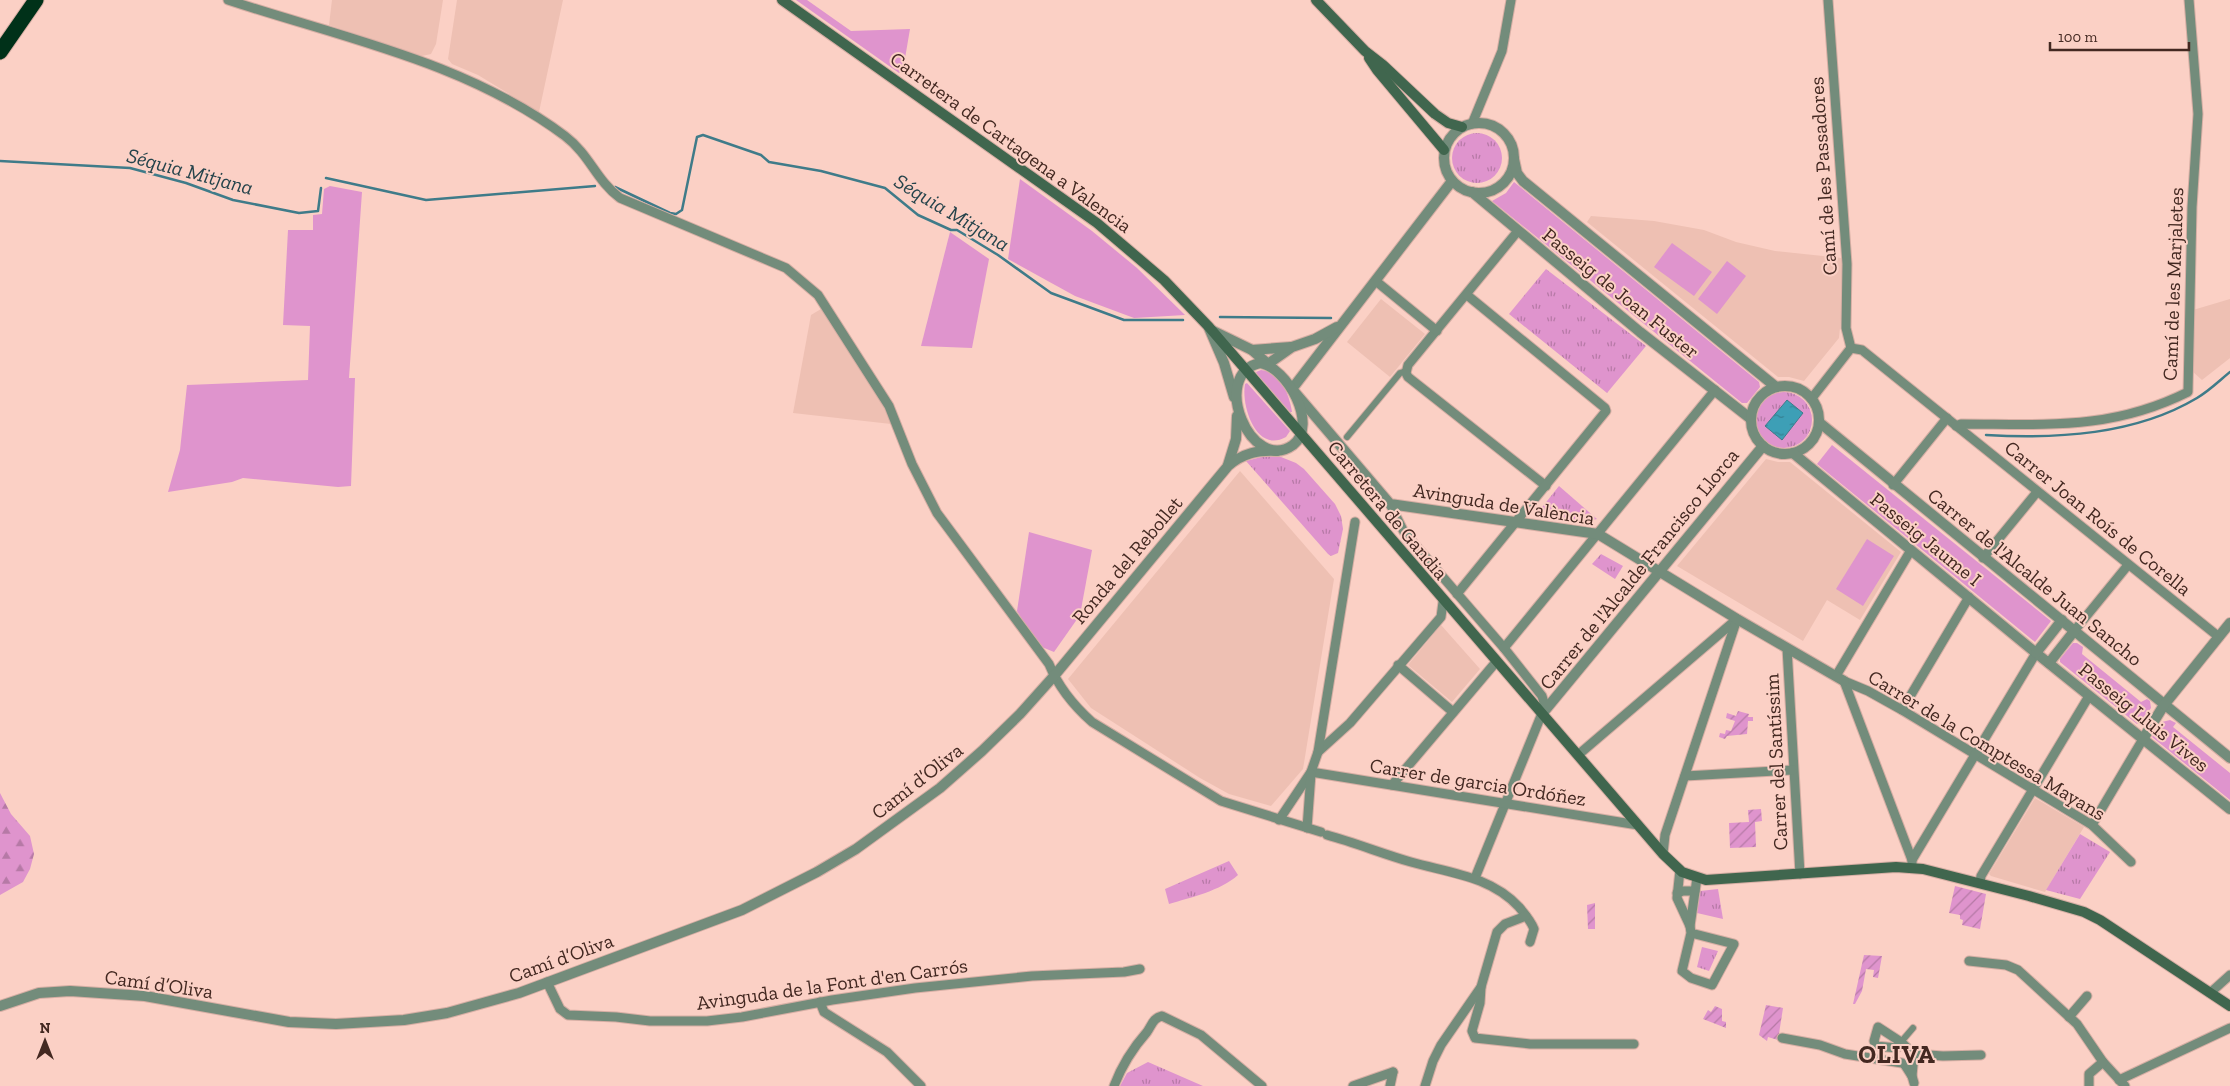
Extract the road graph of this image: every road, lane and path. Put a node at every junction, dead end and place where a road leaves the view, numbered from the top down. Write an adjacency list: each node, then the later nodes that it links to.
1 (36, 0): 9 (highway)
2 (228, 0): 69 (street)
3 (782, 0): 19 (main road, Carretera de Cartagena a Valencia)
4 (1316, 0): 8 (main road)
5 (1511, 0): 10 (street)
6 (1828, 0): 22 (street, Camí de les Passadores)
7 (2189, 0): 35 (street, Camí de les Marjaletes)
8 (1365, 51): 10 (main road); 11 (main road)
9 (0, 52)
10 (1467, 125): 11 (street); 12 (street)
11 (1444, 150): 13 (street)
12 (1514, 159): 14 (street); 27 (street, Passeig de Joan Fuster)
13 (1452, 181): 14 (street); 16 (street)
14 (1472, 192): 15 (street, Passeig de Joan Fuster)
15 (1517, 232): 17 (street); 29 (street, Passeig de Joan Fuster)
16 (1377, 282): 18 (street); 20 (street)
17 (1467, 294): 20 (street); 43 (street)
18 (1348, 318): 21 (street); 28 (street)
19 (1208, 327): 23 (street); 25 (main road, Carretera de Gandia); 31 (street)
20 (1437, 331): 26 (street)
21 (1292, 347): 23 (street); 24 (street)
22 (1851, 348): 30 (street); 32 (street, Carrer Joan Roís de Corella)
23 (1252, 350): 24 (street, Avinguda de València)
24 (1268, 364): 25 (street); 28 (street, Avinguda de València)
25 (1246, 371): 31 (street, Ronda del Rebollet); 36 (main road, Carretera de Gandia)
26 (1406, 371): 37 (street); 43 (street)
27 (1776, 387): 30 (street); 33 (street)
28 (1292, 389): 36 (street); 45 (street, Avinguda de València)
29 (1715, 390): 33 (street, Passeig de Joan Fuster); 48 (street)
30 (1812, 398): 34 (street)
31 (1238, 408): 39 (street); 41 (street, Ronda del Rebollet)
32 (1947, 418): 35 (street, Carrer Joan Roís de Corella); 42 (street)
33 (1751, 419): 38 (street)
34 (1820, 423): 40 (street); 42 (street, Carrer de l'Alcalde Juan Sancho)
35 (1956, 426): 44 (street, Carrer Joan Roís de Corella)
36 (1301, 434): 39 (street); 55 (main road, Carretera de Gandia)
37 (1347, 438)
38 (1763, 446): 40 (street); 52 (street, Carrer de l'Alcalde Francisco Llorca)
39 (1277, 451): 41 (street, Ronda del Rebollet)
40 (1793, 453): 49 (street, Passeig Jaume I)
41 (1228, 466): 69 (street, Ronda del Rebollet)
42 (1893, 485): 50 (street, Carrer de l'Alcalde Juan Sancho)
43 (1546, 486): 47 (street)
44 (2037, 492): 50 (street); 51 (street, Carrer Joan Roís de Corella)
45 (1390, 504): 47 (street, Avinguda de València); 53 (street, Carretera de Gandia)
46 (1355, 522): 77 (street)
47 (1516, 522): 48 (street, Avinguda de València); 53 (street)
48 (1598, 534): 52 (street, Avinguda de València); 62 (street)
49 (1911, 550): 54 (street, Passeig Jaume I); 70 (street)
50 (1983, 558): 57 (street, Carrer de l'Alcalde Juan Sancho)
51 (2128, 565): 59 (street); 60 (street, Carrer Joan Roís de Corella)
52 (1660, 571): 56 (street, Avinguda de València); 73 (street, Carrer de l'Alcalde Francisco Llorca)
53 (1457, 594): 62 (street, Carretera de Gandia)
54 (1969, 597): 65 (street, Passeig Jaume I); 74 (street)
55 (1443, 602): 66 (main road, Carretera de Gandia); 68 (street)
56 (1737, 619): 61 (street); 63 (street, Avinguda de València); 64 (street)
57 (2062, 620): 59 (street, Carrer de l'Alcalde Juan Sancho); 65 (street)
58 (2230, 624): 60 (street)
59 (2074, 630): 67 (street); 72 (street, Carrer de l'Alcalde Juan Sancho)
60 (2219, 637): 72 (street)
61 (1712, 641): 64 (street); 79 (street)
62 (1504, 648): 73 (street, Carretera de Gandia)
63 (1787, 648): 70 (street, Avinguda de València); 81 (street, Carrer del Santíssim)
64 (1727, 652): 83 (street)
65 (2036, 653): 67 (street, Passeig Lluis Vives); 78 (street)
66 (1496, 662): 73 (main road, Carretera de Gandia); 75 (street)
67 (2049, 663): 71 (street, Passeig Lluis Vives)
68 (1398, 666): 75 (street); 77 (street)
69 (1054, 676): 88 (street); 108 (street, Camí d’Oliva)
70 (1840, 679): 74 (street, Carrer de la Comptessa Mayans); 94 (street)
71 (2089, 696): 76 (street, Passeig Lluis Vives); 85 (street)
72 (2164, 705): 76 (street); 80 (street, Carrer de l'Alcalde Juan Sancho)
73 (1546, 708): 79 (main road, Carretera de Gandia); 86 (street)
74 (1902, 710): 78 (street, Carrer de la Comptessa Mayans)
75 (1453, 712): 84 (street)
76 (2143, 739): 87 (street, Passeig Lluis Vives); 90 (street)
77 (1318, 752): 82 (street)
78 (1975, 754): 85 (street, Carrer de la Comptessa Mayans); 94 (street)
79 (1578, 756): 89 (main road, Carretera de Gandia)
80 (2229, 756)
81 (1793, 770): 83 (street); 96 (street, Carrer del Santíssim)
82 (1311, 772): 84 (street, Carrer de garcia Ordóñez); 88 (street); 91 (street)
83 (1685, 776): 92 (street)
84 (1392, 785): 86 (street, Carrer de garcia Ordóñez)
85 (2033, 789): 90 (street, Carrer de la Comptessa Mayans); 99 (street)
86 (1505, 804): 89 (street, Carrer de garcia Ordóñez); 97 (street)
87 (2230, 809)
88 (1279, 820): 91 (street)
89 (1638, 825): 92 (main road, Carretera de Gandia)
90 (2092, 825): 93 (street, Carrer de la Comptessa Mayans)
91 (1307, 828): 97 (street)
92 (1663, 854): 95 (main road, Carretera de Gandia)
93 (2131, 862)
94 (1912, 864): 96 (main road); 99 (main road)
95 (1680, 870): 98 (main road, Carretera de Gandia); 101 (street)
96 (1800, 874): 98 (main road)
97 (1475, 878): 102 (street)
98 (1697, 878): 100 (street)
99 (1980, 884): 110 (main road)
100 (1695, 891): 101 (street); 103 (street)
101 (1677, 893): 103 (street)
102 (1526, 916): 104 (street); 109 (street)
103 (1691, 930): 103 (street)
104 (1530, 942)
105 (1969, 961): 115 (street)
106 (1140, 969): 112 (street, Avinguda de la Font d'en Carrós)
107 (2230, 975): 110 (street)
108 (547, 982): 112 (street, Avinguda de la Font d'en Carrós); 113 (street, Camí d’Oliva)
109 (1481, 987): 120 (street); 130 (street)
110 (2210, 993): 114 (main road)
111 (2087, 996): 115 (street)
112 (820, 1002): 125 (street)
113 (0, 1006)
114 (2230, 1006)
115 (2069, 1016): 123 (street)
116 (1913, 1028): 119 (street)
117 (2230, 1028): 124 (street)
118 (1782, 1038): 121 (street)
119 (1900, 1042): 121 (street)
120 (1634, 1044)
121 (1914, 1054): 122 (street)
122 (1981, 1055)
123 (2103, 1062): 124 (street); 131 (street)
124 (2122, 1083)
125 (922, 1086)
126 (1114, 1086): 127 (street)
127 (1262, 1086)
128 (1353, 1086): 129 (street)
129 (1390, 1086)
130 (1425, 1086)
131 (2089, 1086)

